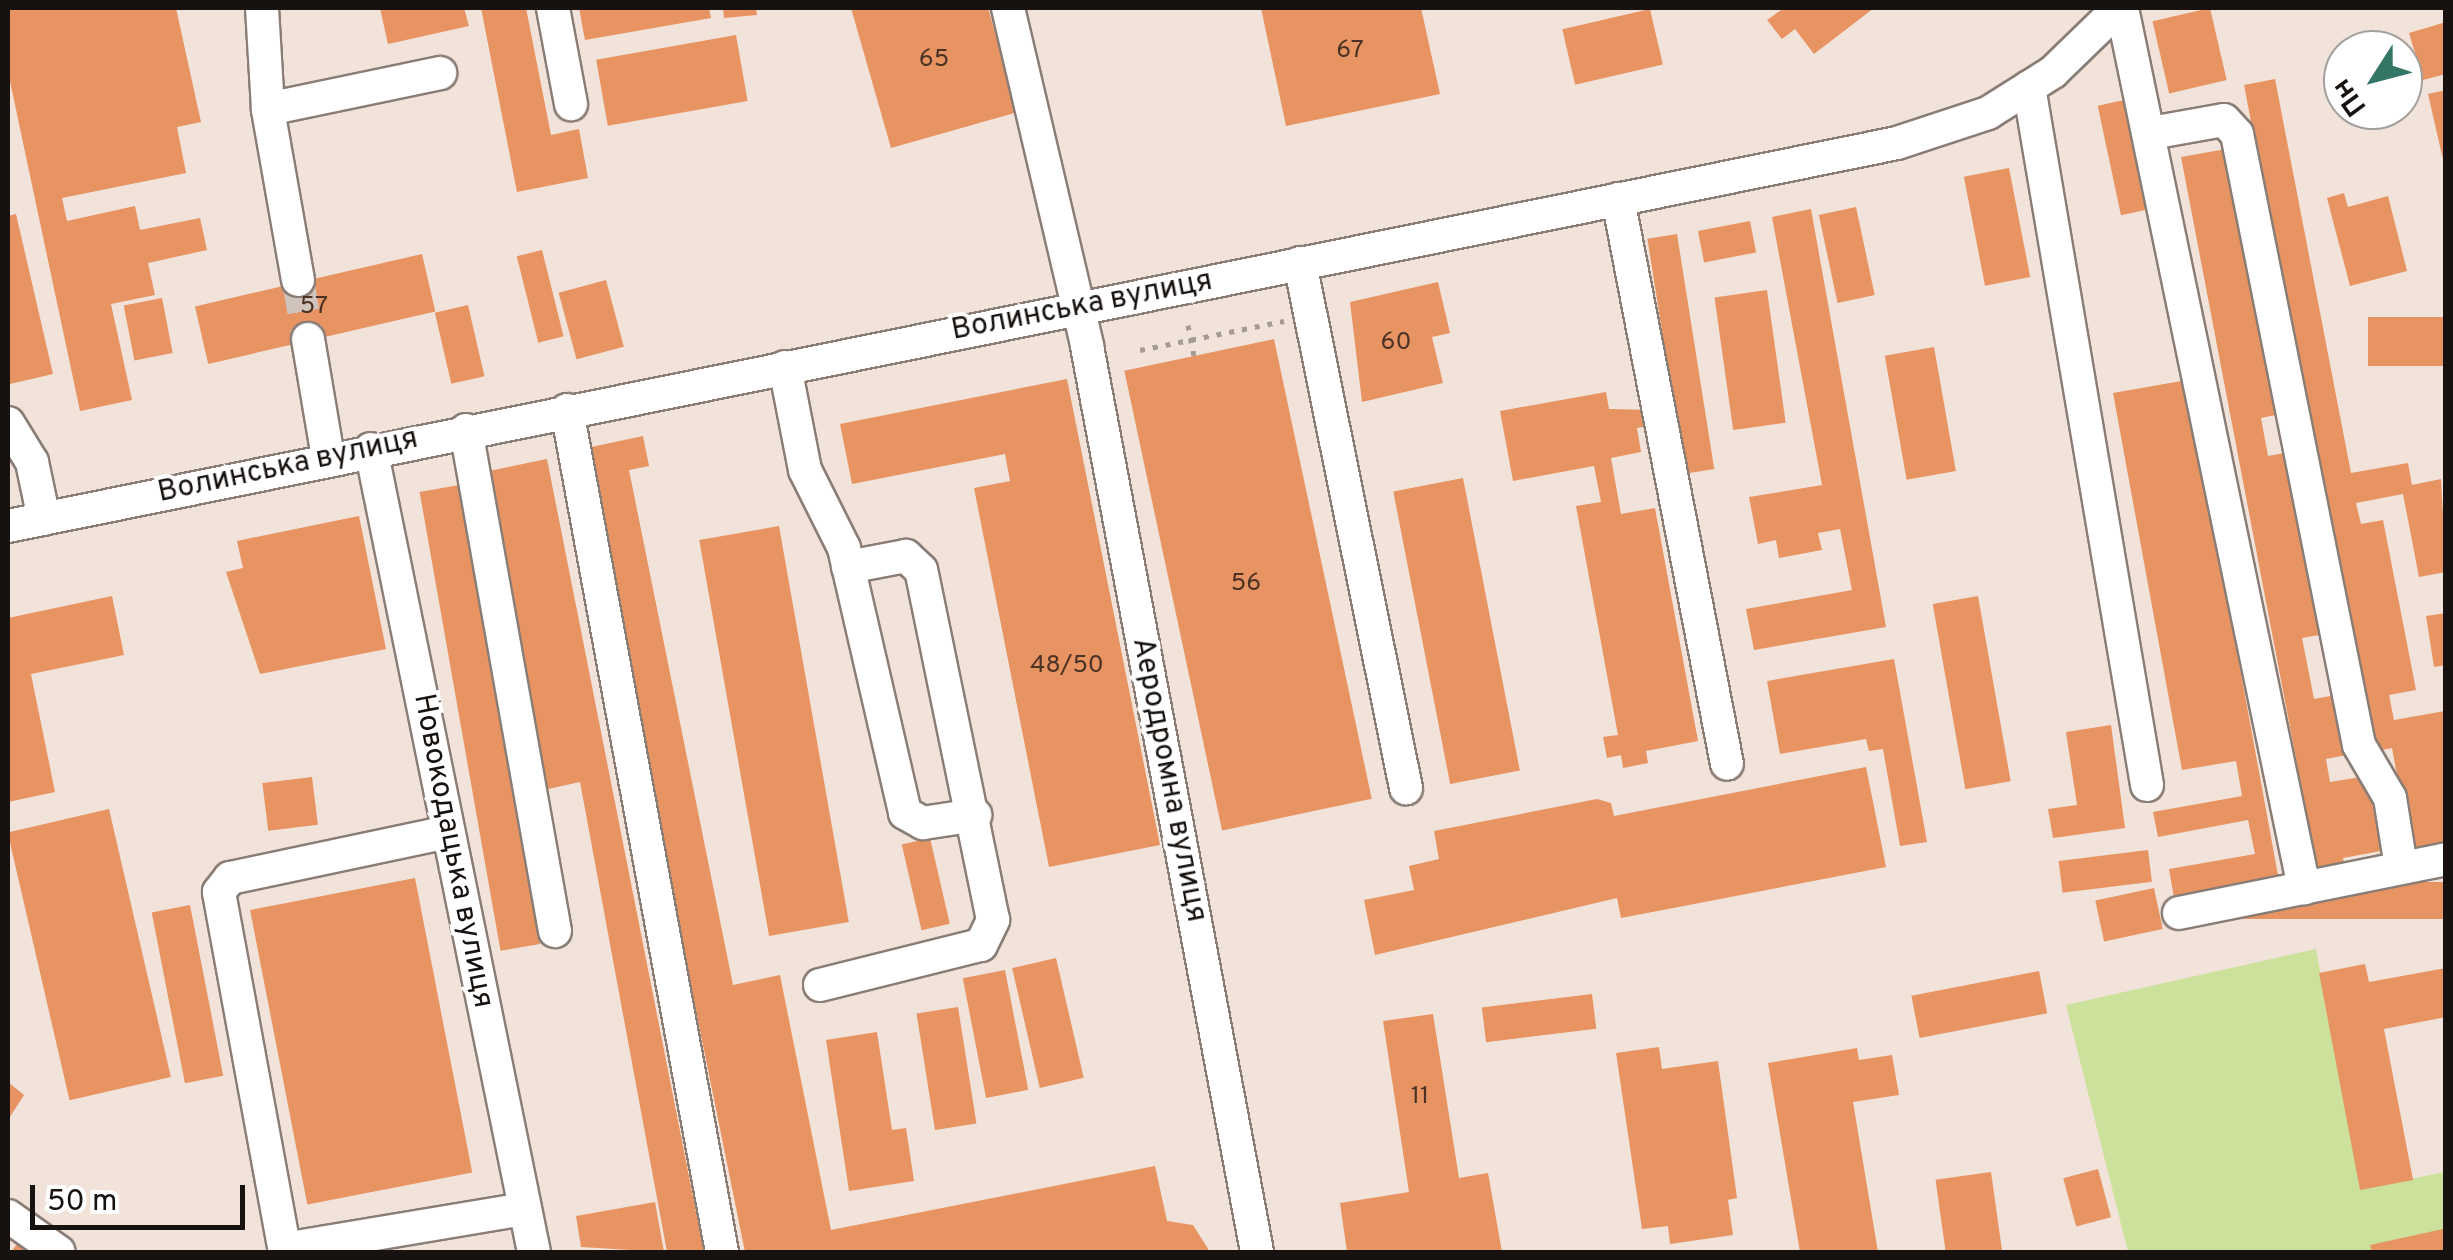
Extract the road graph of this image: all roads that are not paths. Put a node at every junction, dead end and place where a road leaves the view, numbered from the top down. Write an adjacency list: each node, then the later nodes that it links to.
1 (262, 8): 8 (street)
2 (553, 8): 7 (street)
3 (1008, 8): 13 (street, Аеродромна вулиця)
4 (2120, 8): 6 (street, Волинська вулиця); 9 (street)
5 (440, 73): 8 (street)
6 (2030, 87): 10 (street, Волинська вулиця); 25 (street)
7 (572, 104)
8 (268, 109): 12 (street)
9 (2152, 133): 30 (street); 31 (street)
10 (1618, 199): 11 (street, Волинська вулиця); 24 (street)
11 (1300, 263): 13 (street, Волинська вулиця); 26 (street)
12 (298, 280)
13 (1078, 308): 15 (street, Волинська вулиця); 41 (street, Аеродромна вулиця)
14 (308, 339): 20 (street)
15 (785, 366): 16 (street, Волинська вулиця); 23 (street)
16 (566, 410): 18 (street, Волинська вулиця); 40 (street)
17 (8, 423): 21 (street)
18 (466, 430): 19 (street, Волинська вулиця); 33 (street)
19 (371, 449): 20 (street, Волинська вулиця); 28 (street, Новокодацька вулиця)
20 (328, 457): 21 (street, Волинська вулиця)
21 (44, 519): 22 (street, Волинська вулиця)
22 (8, 526)
23 (848, 567): 27 (street); 27 (street)
24 (1728, 764)
25 (2146, 785)
26 (1406, 788)
27 (976, 815): 34 (street)
28 (448, 832): 35 (street, Новокодацька вулиця); 37 (street)
29 (2446, 860): 30 (street)
30 (2401, 867): 31 (street)
31 (2304, 888): 32 (street)
32 (2179, 913)
33 (555, 931)
34 (820, 985)
35 (525, 1209): 37 (street); 39 (street, Новокодацька вулиця)
36 (8, 1216): 38 (street)
37 (285, 1251)
38 (59, 1252)
39 (534, 1252)
40 (722, 1252)
41 (1257, 1252)

